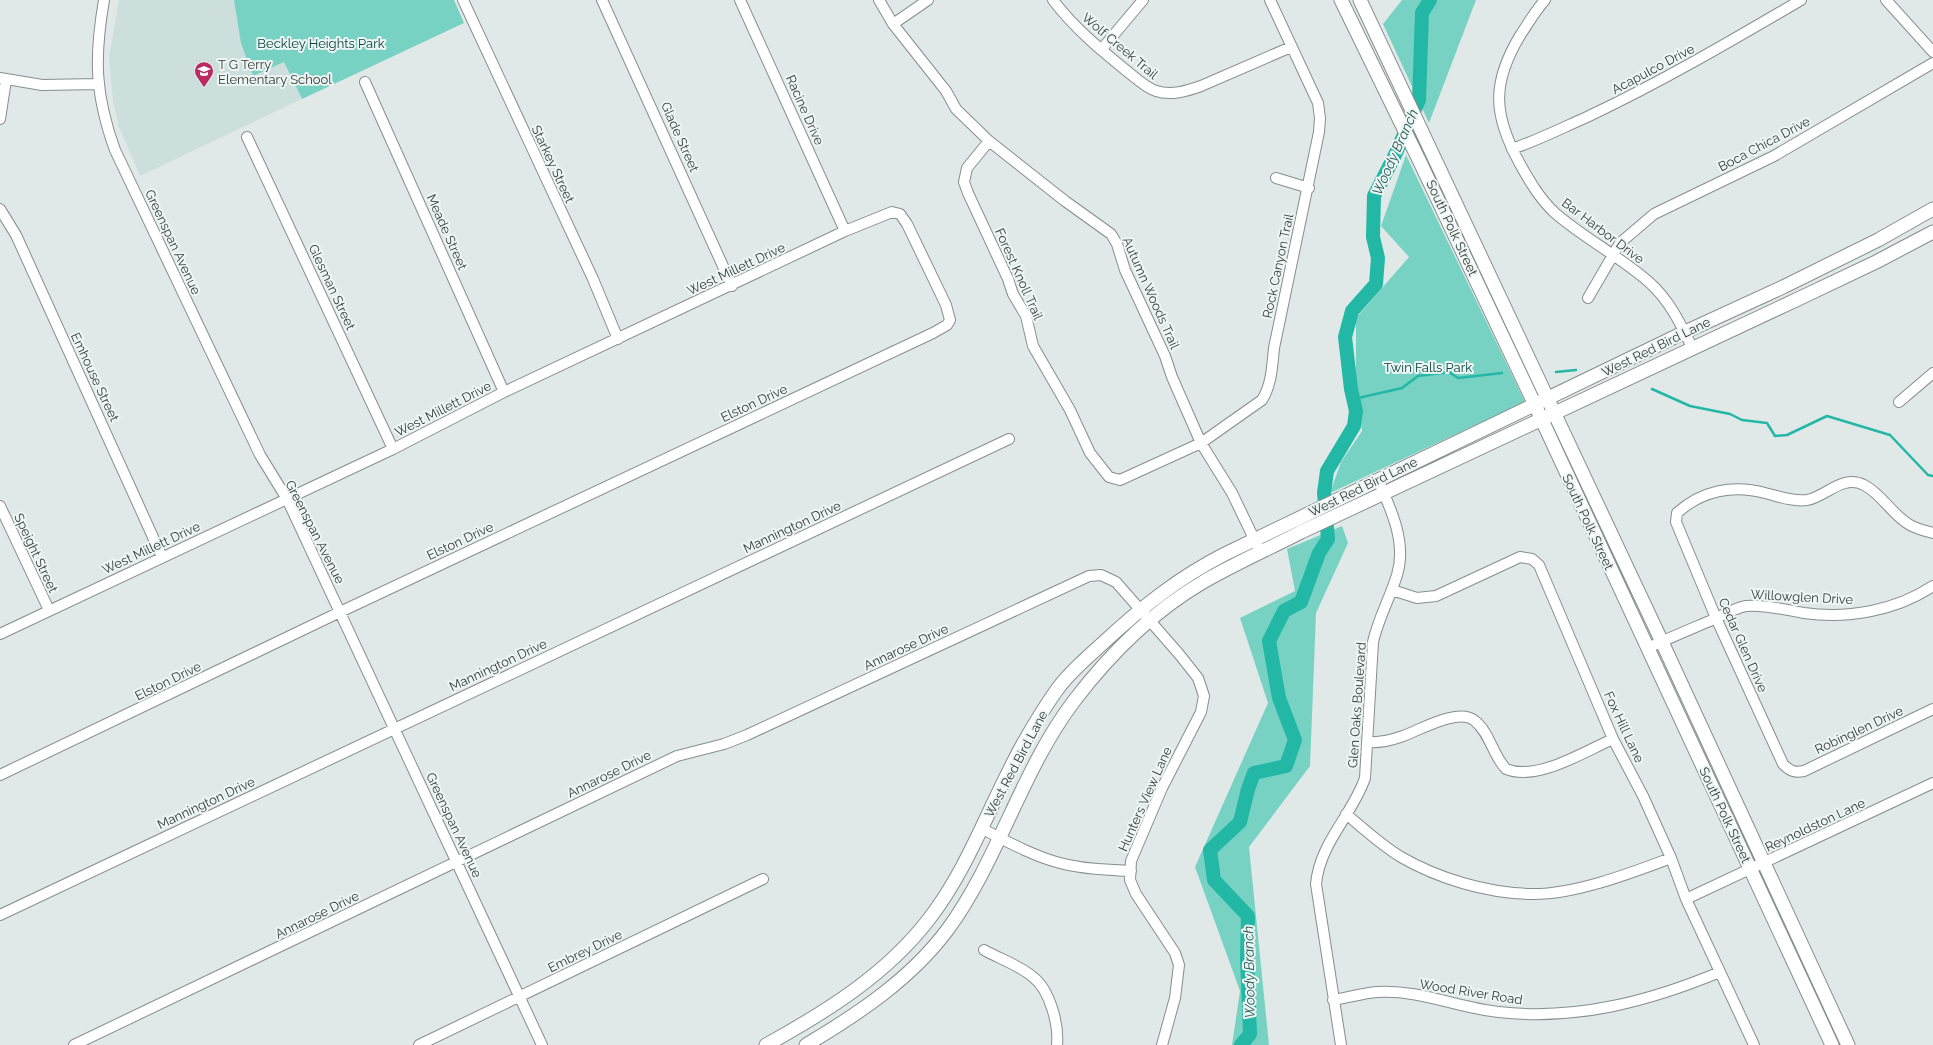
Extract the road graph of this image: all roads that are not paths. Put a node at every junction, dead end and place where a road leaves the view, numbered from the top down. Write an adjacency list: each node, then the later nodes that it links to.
1 (104, 0): 22 (street, Greenspan Avenue)
2 (463, 0): 38 (street, Starkey Street)
3 (602, 0): 34 (street, Glade Street)
4 (740, 0): 31 (street, Racine Drive)
5 (879, 0): 15 (street, Autumn Woods Trail)
6 (928, 0): 15 (street)
7 (1053, 0): 17 (street, Wolf Creek Trail)
8 (1143, 0): 17 (street)
9 (1270, 0): 16 (street, Rock Canyon Trail)
10 (1341, 0): 44 (main road, South Polk Street)
11 (1360, 0): 42 (main road, South Polk Street)
12 (1545, 0): 26 (street, Bar Harbor Drive)
13 (1801, 0): 26 (street, Acapulco Drive)
14 (1886, 0): 18 (street)
15 (893, 24): 25 (street, Autumn Woods Trail)
16 (1291, 47): 17 (street, Wolf Creek Trail); 28 (street, Rock Canyon Trail)
17 (1101, 50)
18 (1933, 52)
19 (1933, 63): 33 (street, Boca Chica Drive)
20 (3, 79): 22 (street); 23 (street)
21 (365, 82): 41 (street, Meade Street)
22 (98, 84): 53 (street, Greenspan Avenue)
23 (0, 119)
24 (247, 137): 49 (street, Glesman Street)
25 (989, 141): 48 (street, Autumn Woods Trail); 50 (street, Forest Knoll Trail)
26 (1512, 149): 33 (street, Bar Harbor Drive)
27 (1276, 178): 28 (street)
28 (1309, 188): 48 (street, Rock Canyon Trail)
29 (0, 209): 58 (street, Emhouse Street)
30 (1933, 209): 36 (main road, West Red Bird Lane)
31 (845, 231): 34 (street, West Millett Drive); 37 (street, West Millett Drive)
32 (1933, 232): 39 (main road, West Red Bird Lane)
33 (1614, 255): 35 (street, Boca Chica Drive); 36 (street, Bar Harbor Drive)
34 (732, 286): 38 (street, West Millett Drive)
35 (1588, 298)
36 (1685, 332): 39 (street, Bar Harbor Drive); 42 (main road, West Red Bird Lane)
37 (933, 333): 63 (street, Elston Drive)
38 (618, 339): 41 (street, West Millett Drive)
39 (1693, 348): 45 (main road, West Red Bird Lane)
40 (1933, 373): 43 (street)
41 (504, 392): 49 (street, West Millett Drive)
42 (1548, 399): 44 (main road, West Red Bird Lane); 45 (main road, South Polk Street)
43 (1899, 402)
44 (1535, 405): 46 (main road, South Polk Street); 51 (main road, West Red Bird Lane)
45 (1555, 414): 46 (main road, West Red Bird Lane); 67 (main road, South Polk Street)
46 (1542, 421): 52 (main road, West Red Bird Lane); 68 (main road, South Polk Street)
47 (1009, 439): 70 (street, Mannington Drive)
48 (1201, 443): 50 (street, Rock Canyon Trail); 56 (street, Autumn Woods Trail)
49 (393, 449): 53 (street, West Millett Drive)
50 (1134, 473)
51 (1378, 480): 52 (street, Glen Oaks Boulevard); 56 (main road, West Red Bird Lane)
52 (1384, 493): 57 (main road, West Red Bird Lane); 60 (street, Glen Oaks Boulevard)
53 (287, 499): 58 (street, West Millett Drive); 63 (street, Greenspan Avenue)
54 (0, 506): 62 (street, Speight Street)
55 (1933, 533): 64 (street, Cedar Glen Drive)
56 (1255, 540): 57 (street, Autumn Woods Trail); 61 (main road, West Red Bird Lane)
57 (1261, 553): 65 (main road, West Red Bird Lane)
58 (162, 557): 62 (street, West Millett Drive)
59 (1933, 586): 64 (street, Willowglen Drive)
60 (1392, 590): 71 (street, Fox Hill Lane); 72 (street, Glen Oaks Boulevard)
61 (1140, 609): 65 (street, Annarose Drive); 77 (main road, West Red Bird Lane); 80 (street, Annarose Drive)
62 (49, 610): 66 (street, West Millett Drive)
63 (340, 612): 70 (street, Greenspan Avenue); 74 (street, Elston Drive)
64 (1716, 618): 67 (street, Willowglen Drive); 73 (street, Cedar Glen Drive)
65 (1149, 620): 78 (main road, West Red Bird Lane); 83 (street, Hunters View Lane)
66 (0, 634)
67 (1662, 642): 68 (street, Willowglen Drive); 81 (main road, South Polk Street)
68 (1648, 648): 82 (main road, South Polk Street)
69 (1933, 709): 73 (street, Robinglen Drive)
70 (394, 728): 80 (street, Greenspan Avenue); 86 (street, Mannington Drive)
71 (1613, 739): 72 (street); 79 (street, Fox Hill Lane)
72 (1368, 742): 76 (street, Glen Oaks Boulevard)
73 (1796, 773)
74 (0, 775)
75 (1933, 783): 81 (street, Reynoldston Lane)
76 (1346, 814): 79 (street); 92 (street, Glen Oaks Boulevard)
77 (981, 828): 78 (street); 87 (main road, West Red Bird Lane)
78 (999, 837): 83 (street); 88 (main road, West Red Bird Lane)
79 (1671, 858): 85 (street, Fox Hill Lane)
80 (456, 862): 91 (street, Greenspan Avenue); 93 (street, Annarose Drive)
81 (1764, 863): 82 (street, Reynoldston Lane); 103 (main road, South Polk Street)
82 (1750, 869): 85 (street, Reynoldston Lane); 102 (main road, South Polk Street)
83 (1131, 871): 99 (street, Hunters View Lane)
84 (762, 879): 91 (street, Embrey Drive)
85 (1686, 899): 90 (street, Fox Hill Lane)
86 (0, 915)
87 (929, 919): 88 (main road); 96 (main road, West Red Bird Lane)
88 (947, 930): 97 (main road, West Red Bird Lane)
89 (984, 950): 98 (street)
90 (1720, 972): 92 (street, Wood River Road); 101 (street, Fox Hill Lane)
91 (520, 997): 94 (street, Embrey Drive); 95 (street, Greenspan Avenue)
92 (1333, 1000): 100 (street, Glen Oaks Boulevard)
93 (74, 1045)
94 (419, 1045)
95 (542, 1045)
96 (766, 1045)
97 (806, 1045)
98 (1057, 1045)
99 (1162, 1045)
100 (1341, 1045)
101 (1754, 1045)
102 (1832, 1045)
103 (1848, 1045)

